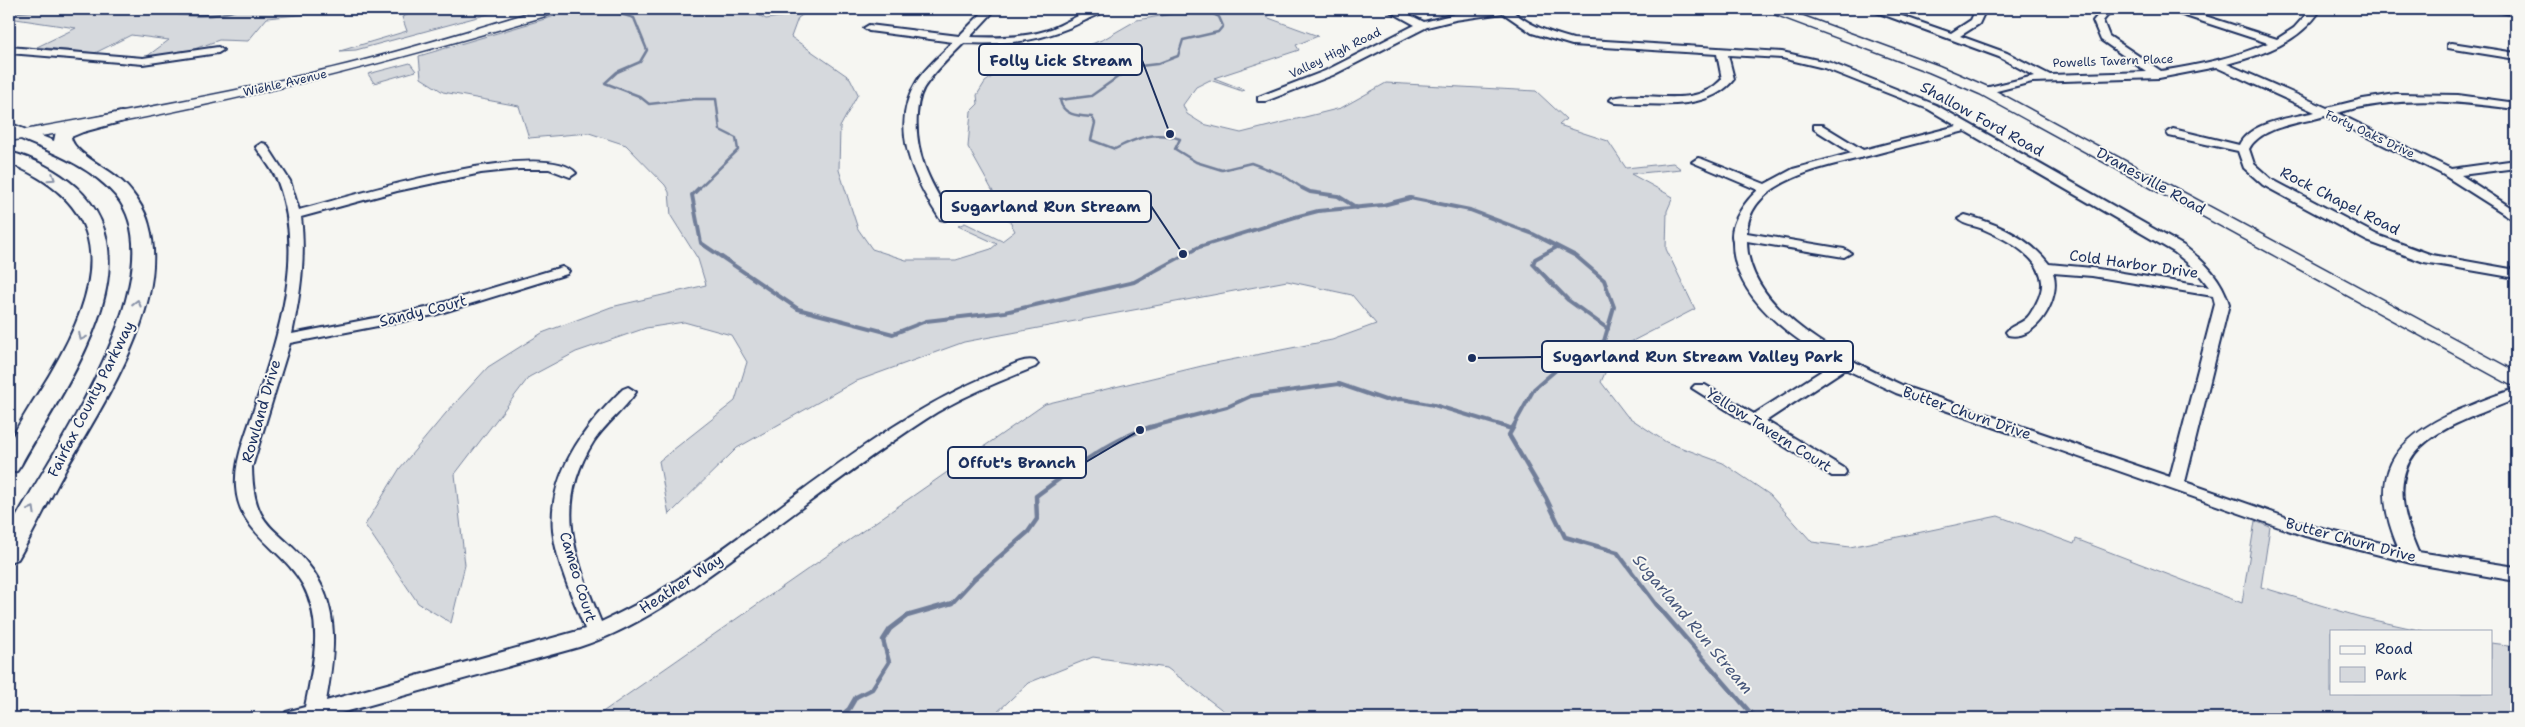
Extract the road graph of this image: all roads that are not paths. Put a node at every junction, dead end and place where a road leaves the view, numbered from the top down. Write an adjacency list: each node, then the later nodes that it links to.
1 (531, 9): 35 (main road, Wiehle Avenue)
2 (555, 9): 32 (main road, Wiehle Avenue)
3 (991, 9): 17 (street)
4 (1102, 9): 17 (street)
5 (1391, 9): 14 (street)
6 (1505, 9): 14 (street, Valley High Road); 22 (street, Shallow Ford Road)
7 (1773, 9): 27 (main road, Dranesville Road)
8 (1793, 9): 27 (main road, Dranesville Road)
9 (1874, 9): 16 (street)
10 (1981, 9): 16 (street)
11 (2108, 9): 25 (street)
12 (2174, 9): 18 (street)
13 (2316, 9): 18 (street, Powells Tavern Place)
14 (1423, 25): 28 (street, Valley High Road)
15 (869, 28): 17 (street)
16 (1952, 37): 26 (street)
17 (962, 39): 48 (street)
18 (2278, 44): 24 (street, Powells Tavern Place)
19 (2452, 46): 23 (street)
20 (9, 50): 21 (street)
21 (218, 50)
22 (1722, 52): 29 (street); 34 (street, Shallow Ford Road)
23 (2516, 56)
24 (2217, 64): 25 (street, Powells Tavern Place); 31 (street, Forty Oaks Drive)
25 (2159, 75): 26 (street, Powells Tavern Place)
26 (2047, 78): 27 (street, Powells Tavern Place)
27 (1991, 90): 61 (main road, Dranesville Road); 62 (main road, Dranesville Road)
28 (1262, 100)
29 (1616, 100)
30 (2516, 106): 31 (street)
31 (2324, 113): 38 (street); 44 (street, Forty Oaks Drive)
32 (121, 117): 35 (main road, Wiehle Avenue); 41 (highway)
33 (1818, 127): 39 (street)
34 (1967, 127): 39 (street, Butter Churn Drive); 56 (street, Shallow Ford Road)
35 (12, 132): 41 (highway, Fairfax County Parkway)
36 (2173, 133): 38 (street)
37 (262, 147): 47 (street, Rowland Drive)
38 (2243, 149): 55 (street, Rock Chapel Road)
39 (1862, 154): 46 (street, Butter Churn Drive)
40 (9, 157): 67 (highway, one-way to 67)
41 (76, 157): 70 (highway, Fairfax County Parkway, one-way to 41)
42 (1698, 162): 46 (street)
43 (2516, 164): 44 (street)
44 (2450, 173): 49 (street, Forty Oaks Drive)
45 (570, 174): 47 (street)
46 (1766, 189): 51 (street, Butter Churn Drive)
47 (296, 215): 58 (street, Rowland Drive)
48 (946, 216)
49 (2516, 217)
50 (1965, 219): 53 (street)
51 (1738, 236): 52 (street); 59 (street, Butter Churn Drive)
52 (1844, 252)
53 (2044, 268): 56 (street, Cold Harbor Drive); 57 (street)
54 (562, 271): 58 (street, Sandy Court)
55 (2516, 274)
56 (2220, 293): 69 (street)
57 (2013, 332)
58 (282, 340): 74 (street, Rowland Drive)
59 (1844, 363): 66 (street); 69 (street, Butter Churn Drive)
60 (1030, 364): 73 (street, Heather Way)
61 (2516, 366)
62 (2516, 380)
63 (1700, 388): 66 (street, Yellow Tavern Court)
64 (628, 392): 73 (street, Cameo Court)
65 (2516, 394): 71 (street)
66 (1755, 421): 68 (street, Yellow Tavern Court)
67 (9, 466)
68 (1838, 472)
69 (2176, 486): 71 (street, Butter Churn Drive)
70 (9, 553)
71 (2411, 557): 72 (street, Butter Churn Drive)
72 (2516, 574)
73 (596, 633): 74 (street, Heather Way)
74 (313, 715): 75 (street, Heather Way)
75 (293, 718)

